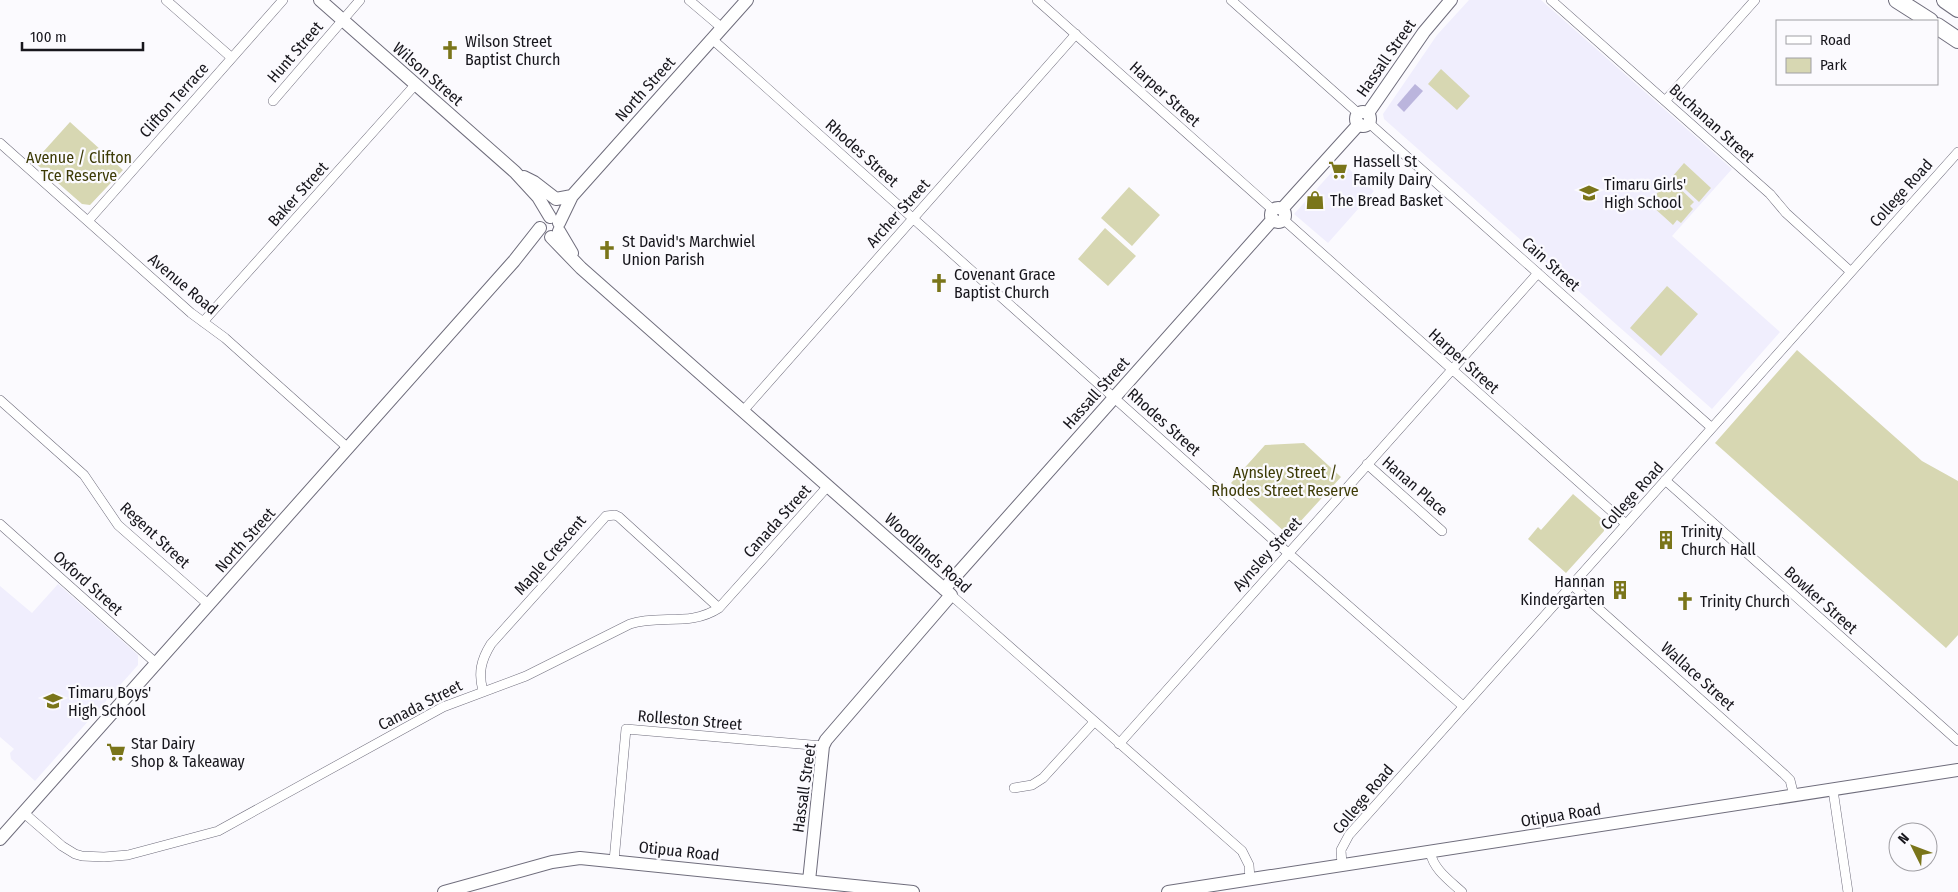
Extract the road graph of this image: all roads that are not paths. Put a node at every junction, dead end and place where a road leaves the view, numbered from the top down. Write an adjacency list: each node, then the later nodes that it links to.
1 (166, 0): 22 (street)
2 (283, 0): 22 (street, Clifton Terrace)
3 (320, 0): 15 (street, Wilson Street)
4 (360, 0): 15 (street, Hunt Street)
5 (689, 0): 18 (street)
6 (747, 0): 18 (street, North Street)
7 (1037, 0): 19 (street, Harper Street)
8 (1231, 0): 26 (street, Cain Street)
9 (1451, 0): 26 (street, Hassall Street)
10 (1551, 0): 25 (street, Buchanan Street)
11 (1755, 0): 25 (street)
12 (1897, 0): 16 (highway)
13 (1945, 0): 14 (highway)
14 (1958, 9)
15 (342, 20): 23 (street, Wilson Street); 24 (street, Hunt Street)
16 (1928, 20)
17 (1938, 27): 21 (highway)
18 (722, 28): 20 (street, North Street)
19 (1076, 34): 31 (street, Harper Street); 32 (street, Archer Street)
20 (712, 39): 30 (street, North Street); 32 (street, Rhodes Street)
21 (1958, 40)
22 (232, 58): 33 (street, Clifton Terrace)
23 (415, 85): 29 (street, Wilson Street); 37 (street, Baker Street)
24 (273, 100)
25 (1665, 101): 35 (street, Buchanan Street)
26 (1363, 118): 31 (street, Hassall Street); 36 (street, Cain Street)
27 (0, 143): 33 (street, Avenue Road)
28 (1958, 152): 35 (street, College Road)
29 (516, 172): 30 (street, Wilson Street); 34 (street, Wilson Street)
30 (570, 199): 34 (street, North Street)
31 (1278, 214): 38 (street, Harper Street); 39 (street, Hassall Street)
32 (913, 219): 39 (street, Rhodes Street); 41 (street, Archer Street)
33 (88, 220): 37 (street, Avenue Road)
34 (550, 226): 41 (street, Woodlands Road); 43 (street, North Street)
35 (1851, 272): 42 (street, College Road)
36 (1538, 273): 38 (street, Aynsley Street); 42 (street, Cain Street)
37 (203, 322): 43 (street, Avenue Road)
38 (1452, 370): 44 (street, Aynsley Street); 48 (street, Harper Street)
39 (1114, 398): 50 (street, Rhodes Street); 52 (street, Hassall Street)
40 (0, 400): 53 (street, Regent Street)
41 (743, 411): 46 (street, Woodlands Road)
42 (1712, 428): 45 (street, College Road)
43 (348, 448): 53 (street, North Street)
44 (1367, 464): 49 (street, Hanan Place); 50 (street, Aynsley Street)
45 (1665, 480): 48 (street, College Road); 59 (street, Bowker Street)
46 (828, 486): 52 (street, Woodlands Road); 54 (street, Canada Street)
47 (0, 524): 55 (street, Oxford Street)
48 (1626, 524): 51 (street, College Road)
49 (1442, 531)
50 (1289, 553): 57 (street, Rhodes Street); 60 (street, Aynsley Street)
51 (1572, 584): 57 (street, College Road); 65 (street, Wallace Street)
52 (948, 592): 58 (street, Woodlands Road); 61 (street, Hassall Street)
53 (208, 604): 55 (street, North Street)
54 (719, 608): 56 (street, Canada Street); 56 (street, Maple Crescent)
55 (156, 664): 66 (street, North Street)
56 (483, 691): 66 (street, Canada Street)
57 (1463, 706): 70 (street, College Road)
58 (1094, 722): 60 (street, Woodlands Road); 63 (street)
59 (1958, 741)
60 (1119, 744): 71 (street, Woodlands Road)
61 (823, 746): 69 (street, Rolleston Street); 72 (street, Hassall Street)
62 (1958, 770): 64 (street, Otipua Road)
63 (1014, 788)
64 (1833, 790): 65 (street, Otipua Road); 78 (street)
65 (1794, 796): 68 (street, Otipua Road)
66 (24, 813): 67 (street, North Street)
67 (0, 839)
68 (1430, 852): 70 (street, Otipua Road); 77 (street)
69 (614, 861): 72 (street, Otipua Road); 74 (street, Otipua Road)
70 (1342, 865): 71 (street, Otipua Road)
71 (1250, 879): 76 (street, Otipua Road)
72 (809, 880): 73 (street, Otipua Road)
73 (850, 889): 75 (street, Otipua Road)
74 (444, 892)
75 (913, 892)
76 (1168, 892)
77 (1462, 892)
78 (1848, 892)

